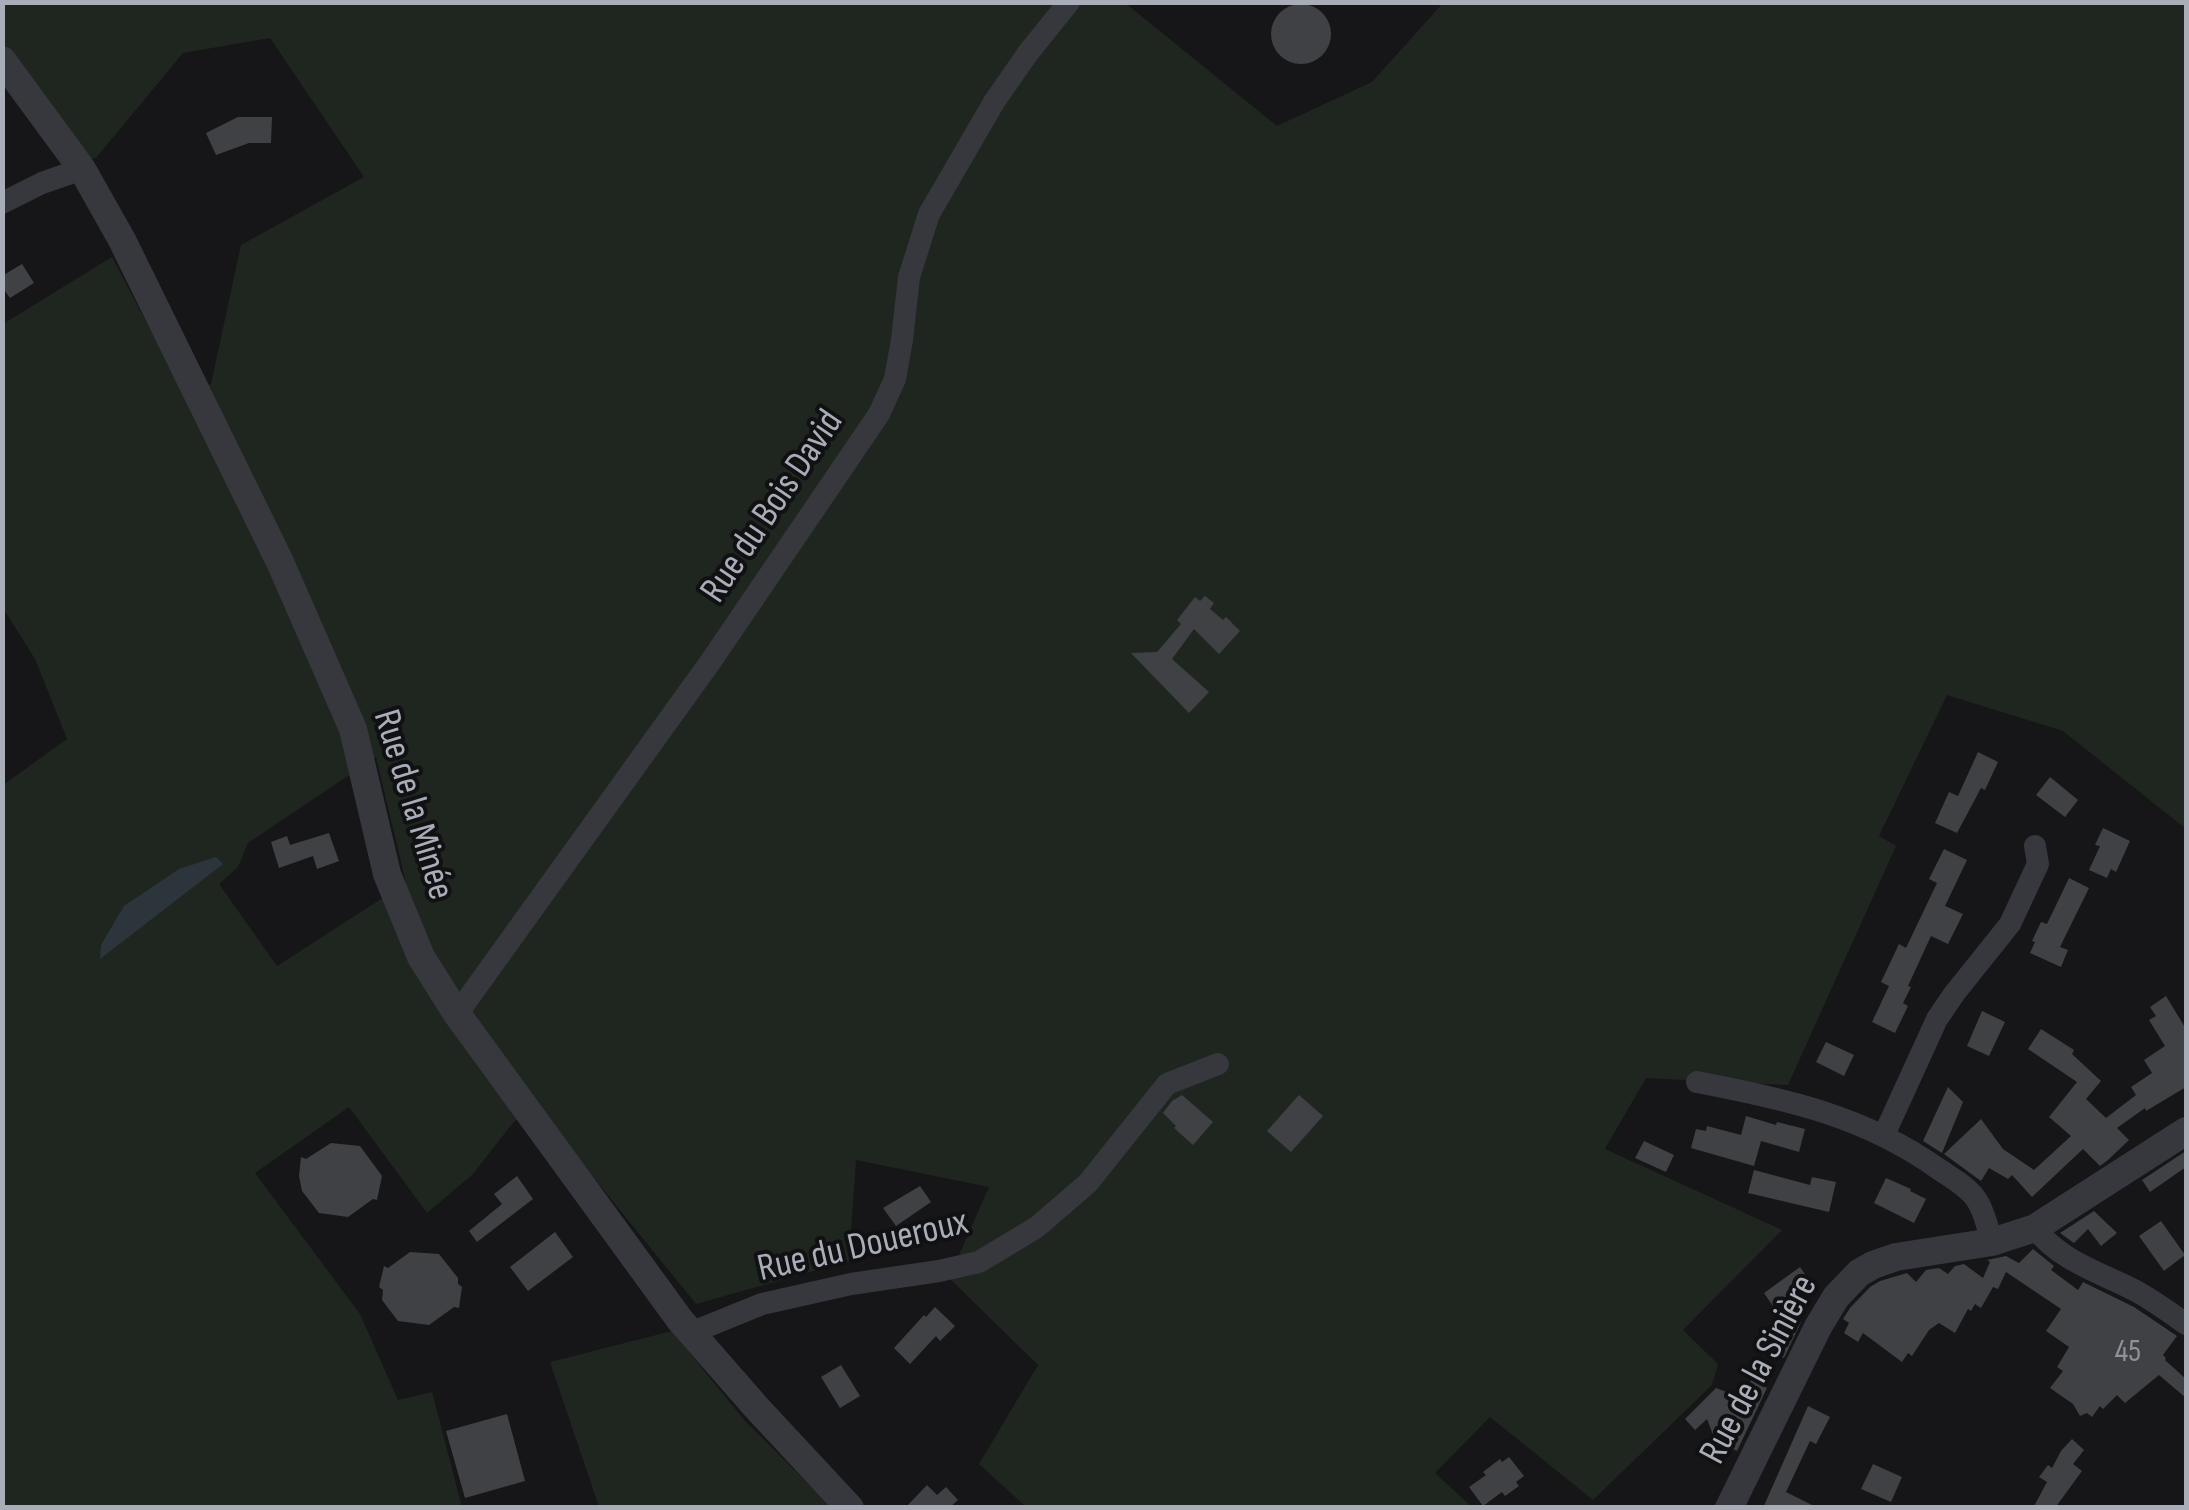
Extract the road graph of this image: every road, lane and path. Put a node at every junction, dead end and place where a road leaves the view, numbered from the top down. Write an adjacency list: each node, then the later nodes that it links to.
1 (1070, 2): 6 (street, Rue du Bois David)
2 (2, 60): 3 (street, Rue de la Minée)
3 (82, 169): 4 (street); 6 (street, Rue de la Minée)
4 (2, 203)
5 (2035, 846): 10 (street)
6 (456, 1014): 14 (street, Rue de la Minée)
7 (1218, 1064): 14 (street, Rue du Doueroux)
8 (1697, 1082): 10 (street)
9 (2186, 1131): 11 (street, Rue de la Sinière)
10 (1884, 1134): 12 (street)
11 (2035, 1228): 12 (street, Rue de la Sinière); 13 (street)
12 (1992, 1242): 16 (street, Rue de la Sinière)
13 (2186, 1324)
14 (693, 1332): 15 (street, Rue de la Minée)
15 (850, 1508)
16 (1730, 1508)

